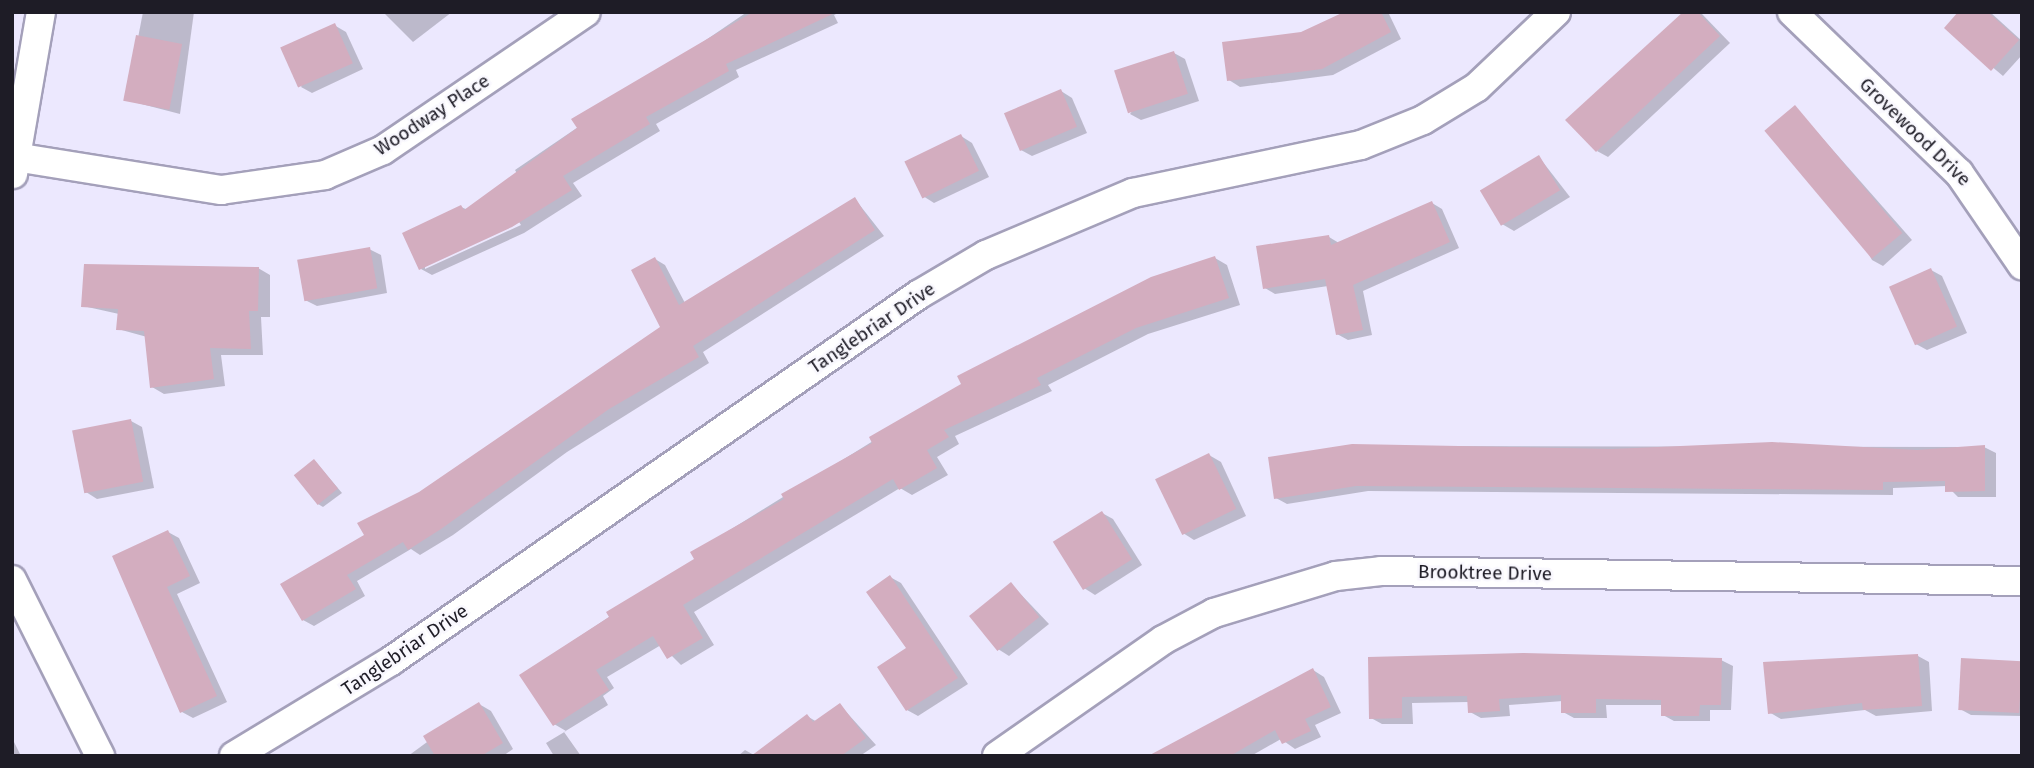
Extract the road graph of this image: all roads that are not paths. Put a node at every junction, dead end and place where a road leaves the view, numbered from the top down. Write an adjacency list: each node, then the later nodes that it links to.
1 (41, 12): 5 (street)
2 (586, 12): 5 (street, Woodway Place)
3 (1556, 12): 10 (street, Tanglebriar Drive)
4 (1792, 12): 6 (street, Grovewood Drive)
5 (14, 167)
6 (2022, 265)
7 (12, 580): 9 (street)
8 (2022, 581): 11 (street, Brooktree Drive)
9 (100, 756)
10 (234, 756)
11 (997, 756)

